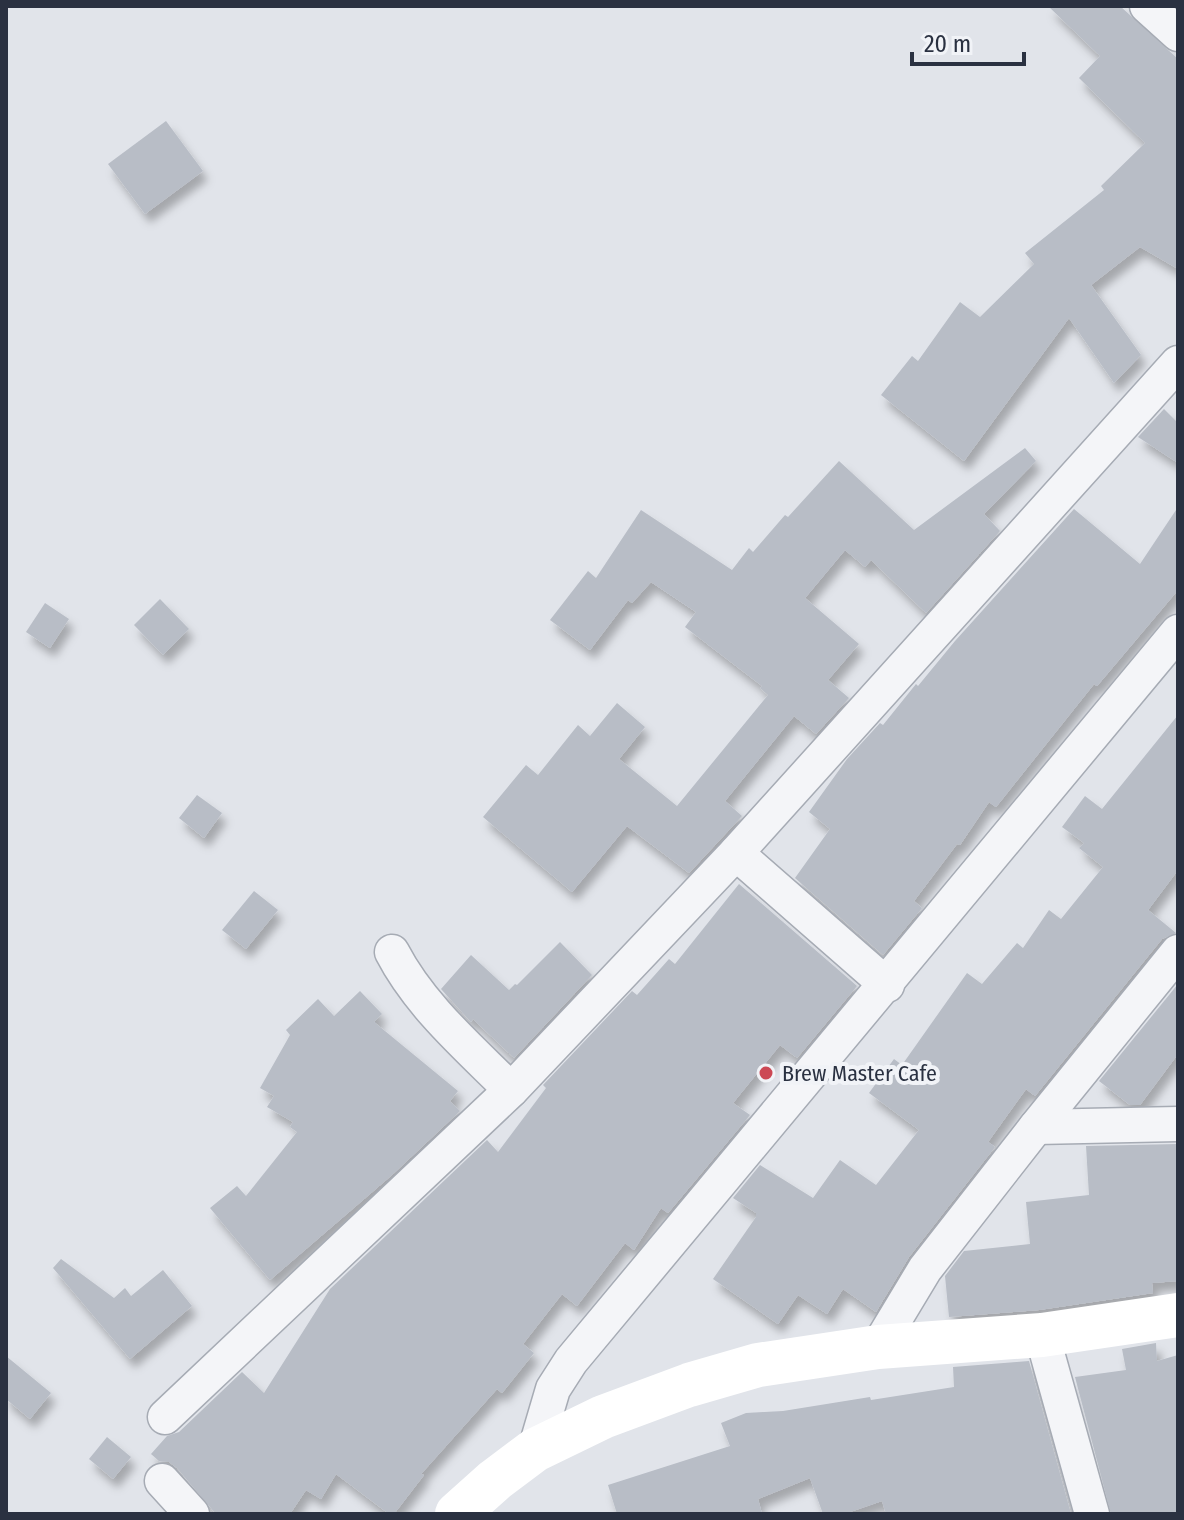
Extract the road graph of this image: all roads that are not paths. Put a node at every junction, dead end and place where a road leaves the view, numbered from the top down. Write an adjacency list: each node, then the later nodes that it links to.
1 (1147, 6): 2 (street)
2 (1178, 34)
3 (1178, 363): 5 (street)
4 (1178, 632): 8 (street)
5 (736, 853): 8 (street); 9 (street)
6 (392, 952): 9 (street)
7 (1178, 952): 11 (street)
8 (887, 985): 16 (street)
9 (511, 1090): 15 (street)
10 (1178, 1124): 11 (street)
11 (1036, 1127): 14 (street)
12 (1178, 1315): 13 (street)
13 (1042, 1335): 14 (street); 20 (street)
14 (878, 1347): 16 (street)
15 (165, 1417)
16 (535, 1450): 19 (street)
17 (162, 1481): 18 (street)
18 (192, 1514)
19 (457, 1514)
20 (1092, 1514)

